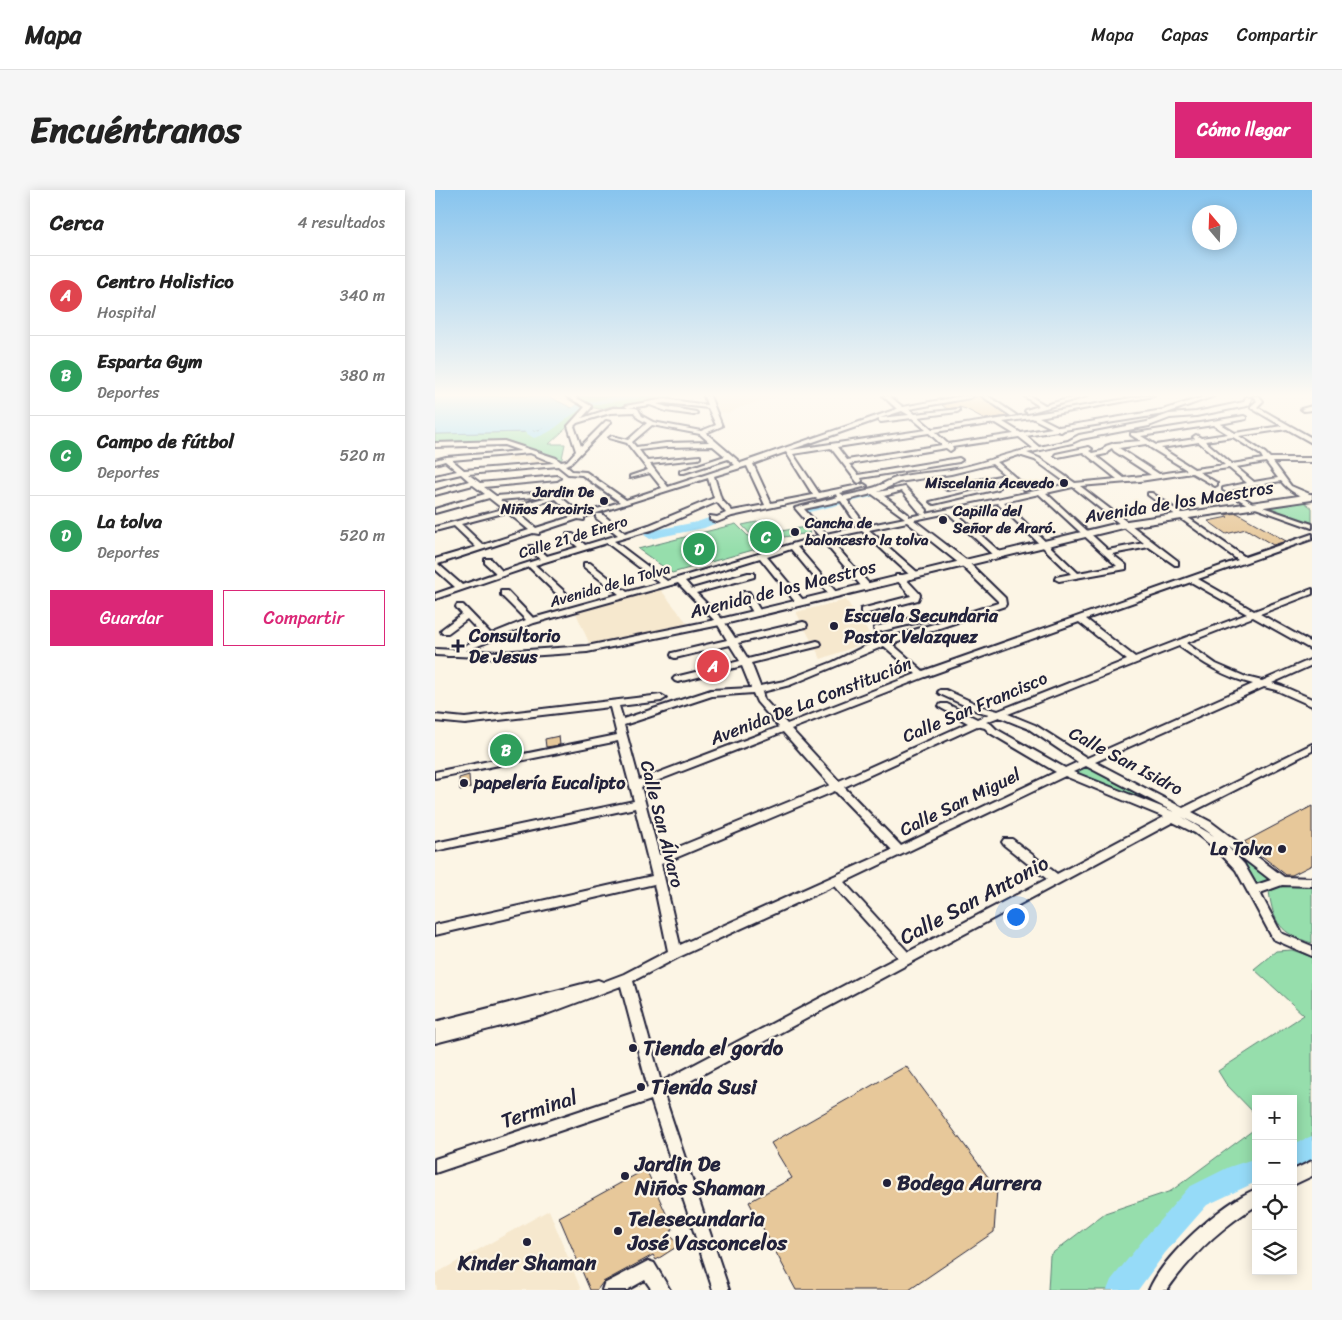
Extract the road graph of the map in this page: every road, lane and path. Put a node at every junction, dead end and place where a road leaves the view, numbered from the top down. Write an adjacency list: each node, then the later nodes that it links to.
1 (516, 447): 20 (street)
2 (578, 447): 19 (street)
3 (583, 447): 19 (street)
4 (651, 447): 18 (street)
5 (717, 447): 27 (street)
6 (791, 447): 24 (street)
7 (823, 447): 21 (street)
8 (834, 447): 32 (street)
9 (946, 447): 32 (street)
10 (948, 447): 48 (street)
11 (1048, 447): 23 (street)
12 (1061, 447): 23 (street)
13 (1110, 447): 22 (street)
14 (1113, 447): 46 (street)
15 (1156, 447): 41 (street)
16 (1209, 447): 39 (street)
17 (1252, 447): 29 (street)
18 (635, 449): 33 (street)
19 (579, 451): 36 (street)
20 (533, 452): 28 (street); 36 (street)
21 (789, 452): 24 (street); 67 (street)
22 (1092, 452): 25 (street); 52 (street)
23 (1020, 454): 35 (street); 37 (street); 57 (street)
24 (769, 455): 34 (street)
25 (1059, 455)
26 (698, 457): 33 (street)
27 (728, 457): 38 (street); 43 (street)
28 (446, 459): 31 (street); 42 (street)
29 (1269, 460): 30 (street, Avenida de la Tolva); 39 (street, Avenida de la Tolva); 51 (street)
30 (1312, 460)
31 (435, 462)
32 (847, 462): 48 (street)
33 (645, 463): 40 (street)
34 (749, 463): 38 (street); 77 (street)
35 (994, 463): 37 (street); 45 (street)
36 (561, 464): 42 (street); 76 (street)
37 (982, 465): 65 (street)
38 (740, 466): 44 (street)
39 (1231, 466): 41 (street, Avenida de la Tolva); 55 (street)
40 (651, 471): 47 (street); 60 (street)
41 (1191, 471): 46 (street, Avenida de la Tolva); 54 (street)
42 (462, 472): 49 (street); 53 (street)
43 (682, 472)
44 (709, 475): 60 (street); 72 (street); 85 (street)
45 (1011, 476): 58 (street); 59 (street); 61 (street)
46 (1157, 476): 52 (street, Avenida de la Tolva)
47 (631, 477)
48 (857, 477): 56 (street)
49 (435, 478)
50 (557, 478): 53 (street)
51 (1282, 479): 55 (street); 70 (street)
52 (1122, 480): 57 (street, Avenida de la Tolva)
53 (477, 484): 64 (street); 69 (street)
54 (1215, 484)
55 (1252, 484): 78 (street)
56 (863, 485): 63 (street); 65 (street)
57 (1074, 485): 62 (street, Avenida de la Tolva); 90 (street)
58 (947, 488)
59 (996, 488): 68 (street); 75 (street)
60 (666, 489): 76 (street)
61 (1026, 489)
62 (1040, 491): 74 (street, Avenida de la Tolva); 95 (street)
63 (838, 492): 67 (street); 73 (street)
64 (435, 493)
65 (876, 493): 73 (street); 82 (street); 86 (street)
66 (1150, 494): 84 (street)
67 (816, 495): 77 (street)
68 (1016, 495)
69 (493, 496): 79 (street); 79 (street); 80 (street)
70 (1311, 497): 78 (main road, Avenida de los Maestros)
71 (559, 499): 87 (street)
72 (718, 499): 83 (street); 97 (street, Calle 21 de Enero)
73 (845, 500): 93 (street); 99 (street)
74 (998, 500): 81 (street, Avenida de la Tolva); 101 (street)
75 (938, 501)
76 (626, 504): 87 (street)
77 (769, 505): 83 (street)
78 (1252, 505): 84 (main road, Avenida de los Maestros); 91 (street)
79 (509, 508): 89 (street); 94 (street)
80 (435, 511)
81 (950, 511): 86 (street, Avenida de la Tolva); 108 (street)
82 (924, 512)
83 (728, 513): 88 (street)
84 (1180, 515): 90 (main road, Avenida de los Maestros); 111 (street)
85 (599, 516): 87 (street); 97 (street)
86 (907, 518): 93 (street, Avenida de la Tolva); 113 (street)
87 (577, 519): 94 (street)
88 (715, 519)
89 (455, 523): 92 (street); 103 (street)
90 (1127, 524): 95 (main road, Avenida de los Maestros); 102 (street)
91 (1312, 526)
92 (435, 529)
93 (865, 529): 99 (street, Avenida de la Tolva); 119 (street)
94 (536, 532): 103 (street)
95 (1086, 533): 101 (main road, Avenida de los Maestros); 107 (street)
96 (570, 536): 105 (street)
97 (624, 536): 100 (street, Calle 21 de Enero)
98 (1312, 536): 111 (street, Avenida De La Constitución)
99 (824, 537): 106 (street, Avenida de la Tolva); 127 (street)
100 (609, 541): 105 (street, Calle 21 de Enero); 126 (street)
101 (1043, 543): 108 (main road, Avenida de los Maestros); 121 (street)
102 (1151, 544): 107 (street); 114 (street)
103 (482, 548): 115 (street)
104 (533, 548): 110 (street)
105 (584, 548): 110 (street, Calle 21 de Enero)
106 (793, 548): 109 (street, Avenida de la Tolva); 133 (street)
107 (1106, 553): 121 (street)
108 (997, 554): 113 (main road, Avenida de los Maestros)
109 (762, 556): 125 (street, Avenida de la Tolva); 137 (street)
110 (546, 560): 116 (street, Calle 21 de Enero)
111 (1244, 560): 124 (street, Avenida De La Constitución)
112 (488, 561): 118 (street)
113 (963, 562): 119 (main road, Avenida de los Maestros); 146 (street)
114 (1175, 563)
115 (435, 564): 128 (street)
116 (530, 564): 118 (street, Calle 21 de Enero); 134 (street)
117 (587, 565): 135 (street)
118 (501, 574): 128 (street, Calle 21 de Enero)
119 (914, 574): 122 (main road, Avenida de los Maestros)
120 (751, 575): 130 (street)
121 (1077, 576): 123 (street)
122 (899, 578): 127 (main road, Avenida de los Maestros); 139 (street)
123 (1059, 579)
124 (1191, 579): 142 (street); 143 (street, Avenida De La Constitución)
125 (679, 580): 126 (street, Avenida de la Tolva); 130 (street)
126 (666, 584): 135 (street, Avenida de la Tolva)
127 (866, 586): 133 (main road, Avenida de los Maestros)
128 (461, 588): 136 (street, Calle 21 de Enero)
129 (1312, 591): 142 (street, Calle San Francisco)
130 (691, 592): 145 (street)
131 (504, 593): 144 (street)
132 (746, 594): 140 (street)
133 (833, 594): 137 (main road, Avenida de los Maestros)
134 (563, 595)
135 (625, 595): 144 (street, Avenida de la Tolva)
136 (435, 597)
137 (800, 602): 140 (main road, Avenida de los Maestros)
138 (460, 607): 141 (street)
139 (864, 610)
140 (757, 612): 145 (main road, Avenida de los Maestros)
141 (467, 614): 149 (street); 150 (street)
142 (1255, 614): 153 (street, Calle San Francisco); 155 (street)
143 (1079, 618): 159 (street); 162 (street, Avenida De La Constitución)
144 (531, 621): 150 (street, Avenida de la Tolva)
145 (720, 622): 152 (street); 157 (main road, Avenida de los Maestros)
146 (946, 622): 148 (street); 151 (street)
147 (803, 625): 152 (street)
148 (878, 629)
149 (445, 631)
150 (489, 637): 157 (street, Avenida de la Tolva)
151 (885, 642): 162 (street); 165 (street)
152 (734, 643): 158 (street); 161 (street)
153 (1180, 643): 159 (street, Calle San Francisco); 164 (street)
154 (817, 644): 161 (street)
155 (1312, 647)
156 (435, 652): 157 (main road, Avenida de los Maestros)
157 (450, 654)
158 (675, 655)
159 (1134, 661): 171 (street, Calle San Francisco)
160 (1312, 662): 164 (street, Calle San Miguel)
161 (746, 663): 163 (street); 165 (street)
162 (922, 675): 175 (street, Avenida De La Constitución)
163 (678, 679)
164 (1262, 683): 168 (street); 178 (street, Calle San Miguel)
165 (756, 690): 173 (street); 175 (street)
166 (943, 692): 171 (street, Calle San Isidro)
167 (661, 698): 169 (street)
168 (1312, 703)
169 (614, 704): 172 (street); 173 (street, Calle San Álvaro)
170 (944, 706): 174 (street, Calle San Isidro)
171 (999, 714): 174 (street, Calle San Francisco); 178 (street, Calle San Isidro)
172 (435, 718)
173 (619, 723): 176 (street, Calle San Álvaro)
174 (976, 723): 179 (street, Calle San Isidro); 182 (street, Calle San Francisco)
175 (785, 729): 181 (street, Avenida De La Constitución); 182 (street)
176 (622, 737): 180 (street); 181 (street, Calle San Álvaro)
177 (1312, 747): 184 (street, Calle San Antonio)
178 (1086, 762): 179 (street, Calle San Miguel); 184 (street, Calle San Isidro)
179 (1065, 772): 184 (street, Calle San Isidro); 187 (street, Calle San Miguel)
180 (435, 774)
181 (634, 786): 183 (street, Calle San Álvaro)
182 (837, 786): 187 (street); 188 (street, Calle San Francisco)
183 (638, 804): 186 (street); 188 (street, Calle San Álvaro)
184 (1178, 815): 190 (street, Calle San Antonio); 192 (street, Calle San Isidro); 194 (street, Calle San Isidro)
185 (1008, 842): 190 (street)
186 (435, 847)
187 (901, 851): 191 (street, Calle San Miguel)
188 (654, 862): 189 (street, Calle San Álvaro)
189 (659, 879): 195 (street); 197 (street, Calle San Álvaro)
190 (1056, 879): 198 (street, Calle San Antonio)
191 (837, 881): 197 (street, Calle San Miguel); 198 (street)
192 (1281, 881): 193 (street); 194 (street)
193 (1312, 882)
194 (1253, 891): 196 (street, Calle San Isidro)
195 (435, 930)
196 (1312, 951)
197 (675, 953): 199 (street, Calle San Miguel)
198 (905, 958): 202 (street, Calle San Antonio)
199 (626, 978): 200 (street, Calle San Miguel); 201 (street, Calle San Miguel); 202 (street)
200 (435, 1028)
201 (435, 1037)
202 (656, 1092): 203 (street, Terminal); 209 (street)
203 (435, 1166)
204 (1312, 1168): 205 (street)
205 (1297, 1176)
206 (1252, 1199): 210 (street)
207 (610, 1290): 208 (street)
208 (662, 1290)
209 (721, 1290)
210 (1157, 1290)

